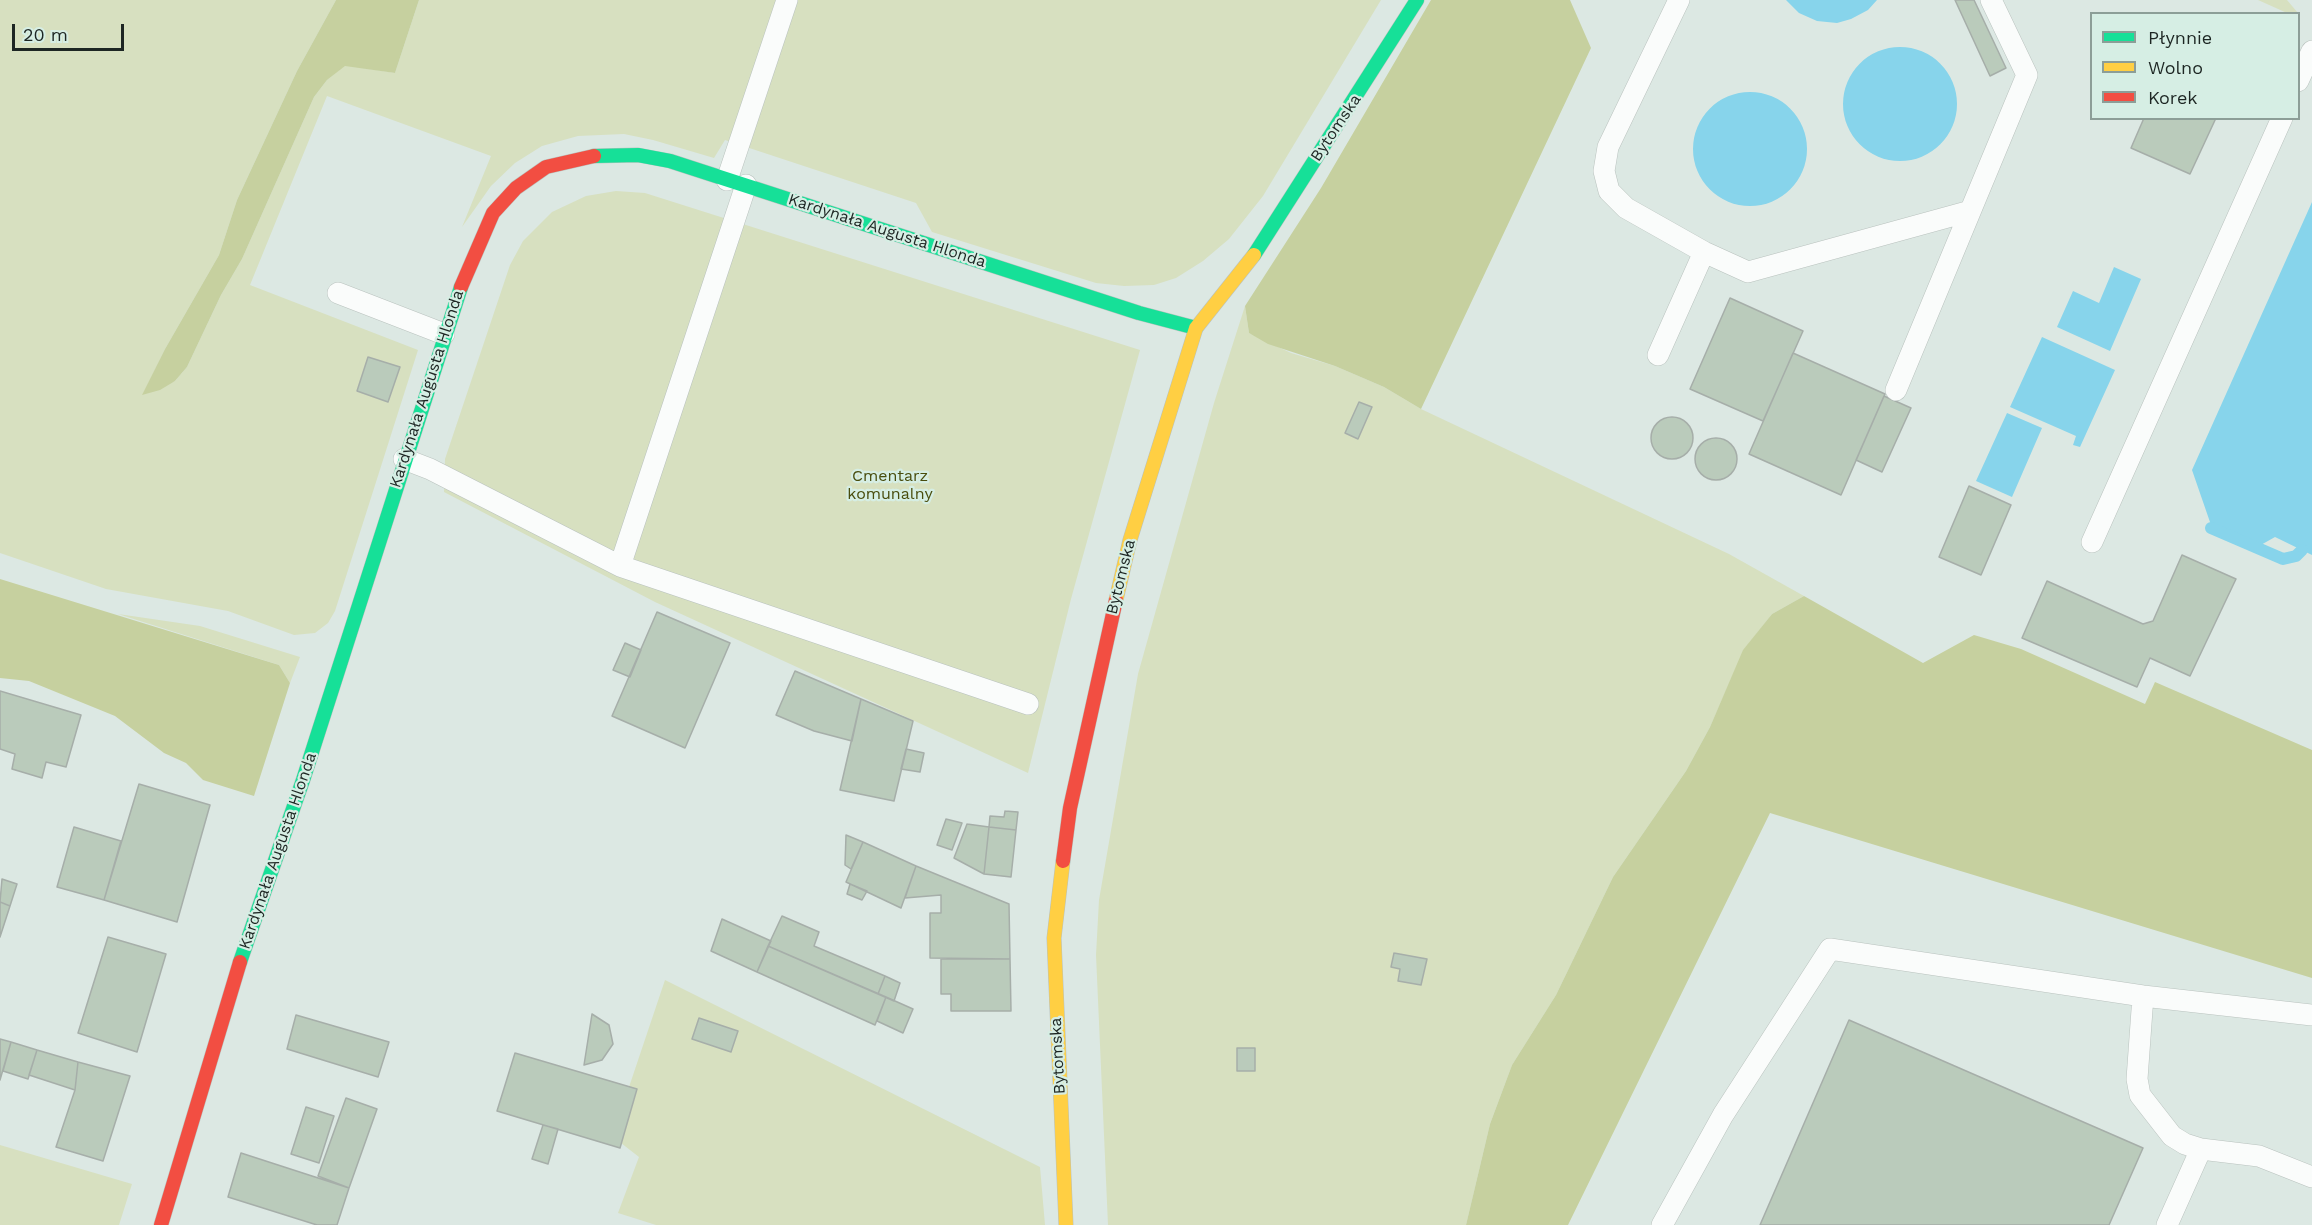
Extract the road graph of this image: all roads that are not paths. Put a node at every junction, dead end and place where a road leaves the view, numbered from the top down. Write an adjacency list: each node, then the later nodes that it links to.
1 (787, 0): 8 (lane)
2 (1416, 0): 12 (street, Bytomska)
3 (1679, 0): 10 (lane)
4 (1991, 0): 9 (lane)
5 (2312, 51): 6 (lane)
6 (2300, 77)
7 (2281, 120): 17 (lane)
8 (737, 182): 12 (street, Kardynała Augusta Hlonda); 13 (street, Kardynała Augusta Hlonda); 18 (lane)
9 (1970, 212): 10 (lane); 15 (lane)
10 (1704, 252): 14 (lane)
11 (338, 293): 13 (lane)
12 (1196, 328): 25 (street, Bytomska)
13 (444, 334): 16 (street, Kardynała Augusta Hlonda)
14 (1658, 355)
15 (1896, 390)
16 (404, 459): 18 (lane); 24 (street, Kardynała Augusta Hlonda)
17 (2092, 542)
18 (620, 566): 19 (lane)
19 (1028, 704)
20 (2143, 996): 21 (lane); 22 (lane); 26 (lane)
21 (2312, 1015)
22 (2201, 1149): 23 (lane); 27 (lane)
23 (2312, 1177)
24 (161, 1225)
25 (1066, 1225)
26 (1662, 1225)
27 (2167, 1225)

